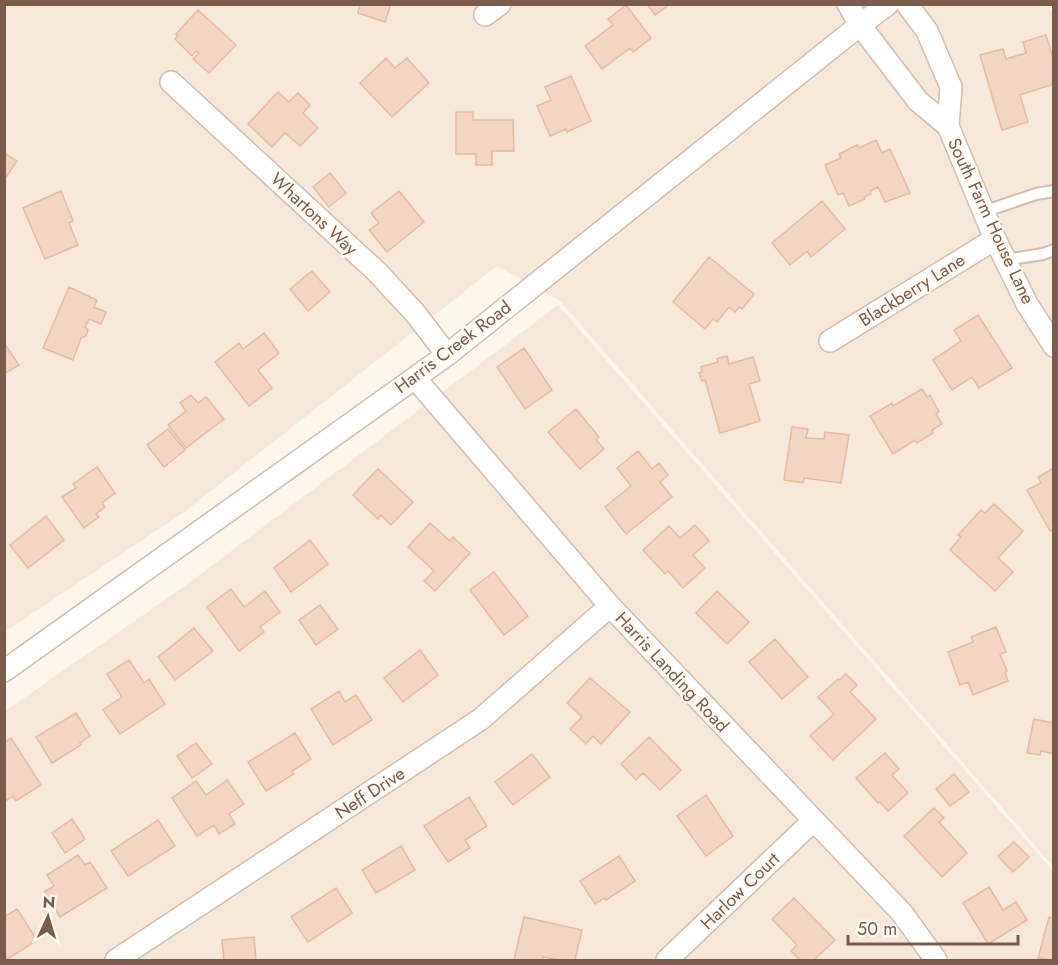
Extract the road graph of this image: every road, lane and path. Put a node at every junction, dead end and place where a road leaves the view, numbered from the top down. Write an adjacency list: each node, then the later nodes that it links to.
1 (848, 4): 4 (street, South Farm House Lane)
2 (888, 4): 4 (street, Harris Creek Road)
3 (907, 4): 6 (street, South Farm House Lane)
4 (860, 25): 6 (street, South Farm House Lane); 14 (street, Harris Creek Road)
5 (171, 82): 14 (street, Whartons Way)
6 (948, 126): 8 (street, South Farm House Lane)
7 (1053, 191): 8 (lane)
8 (983, 212): 9 (street, South Farm House Lane)
9 (995, 239): 11 (street, South Farm House Lane); 12 (street, Blackberry Lane)
10 (1053, 250): 11 (lane)
11 (1005, 260): 13 (street, South Farm House Lane)
12 (830, 341)
13 (1053, 346)
14 (447, 355): 15 (street, Harris Creek Road)
15 (415, 378): 16 (street, Harris Landing Road); 17 (street, Harris Creek Road)
16 (610, 606): 18 (street, Harris Landing Road); 19 (street, Neff Drive)
17 (4, 671)
18 (813, 821): 21 (street, Harlow Court); 22 (street, Harris Landing Road)
19 (143, 953): 20 (street, Neff Drive)
20 (116, 960)
21 (667, 960)
22 (936, 960)

